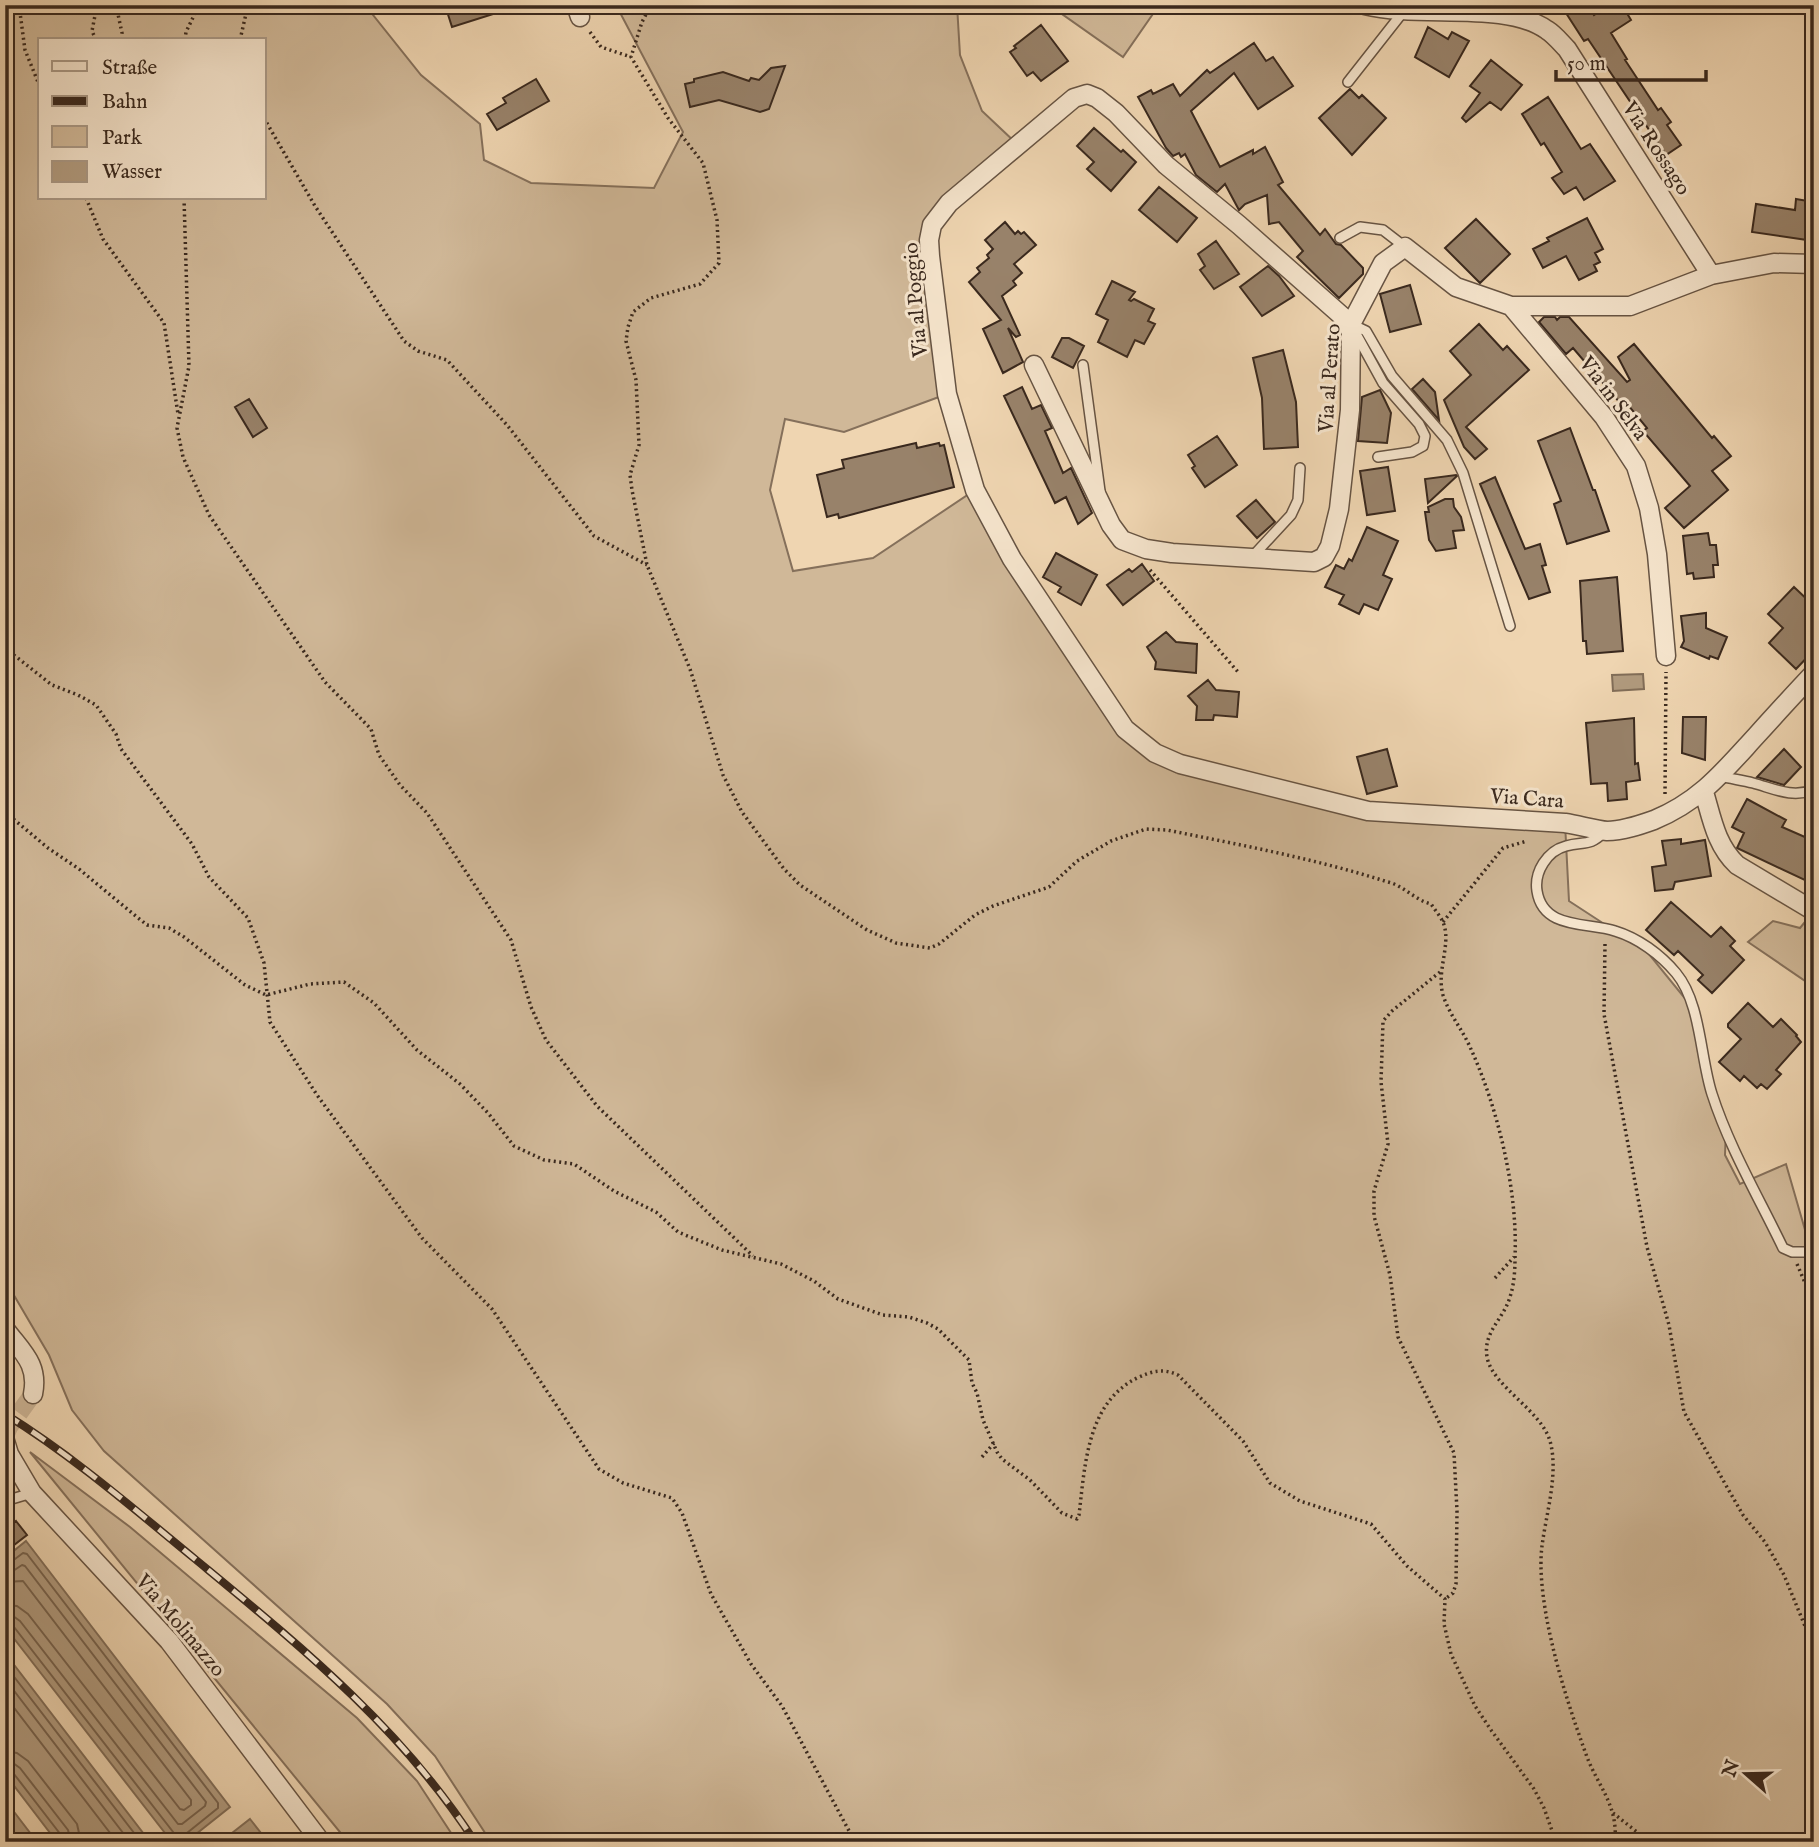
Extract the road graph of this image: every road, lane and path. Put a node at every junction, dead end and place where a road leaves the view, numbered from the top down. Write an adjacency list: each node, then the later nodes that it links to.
1 (19, 5): 15 (path)
2 (97, 5): 10 (path)
3 (116, 5): 11 (path)
4 (199, 5): 12 (path)
5 (248, 5): 13 (path)
6 (651, 5): 14 (path)
7 (1366, 5): 9 (street, Via Rossago)
8 (578, 11): 14 (path)
9 (1403, 12): 16 (lane); 23 (street, Via Rossago)
10 (95, 38)
11 (121, 38)
12 (185, 38)
13 (240, 38)
14 (631, 57): 34 (path)
15 (38, 82)
16 (1348, 82)
17 (266, 121): 34 (path)
18 (87, 200): 28 (path)
19 (184, 200): 28 (path)
20 (1340, 238): 21 (lane)
21 (1405, 247): 24 (street); 25 (street, Via al Perato)
22 (1814, 264): 23 (street)
23 (1711, 275): 24 (street)
24 (1511, 306): 37 (street, Via in Selva)
25 (1351, 324): 29 (lane); 33 (street, Via al Perato); 35 (lane); 40 (street, Via al Poggio)
26 (1034, 365): 31 (street, Via al Perato)
27 (1083, 365): 31 (lane)
28 (178, 416): 56 (path)
29 (1378, 457)
30 (1300, 468): 33 (lane)
31 (1102, 503): 32 (street, Via al Perato)
32 (1146, 549): 33 (street, Via al Perato); 38 (path)
33 (1251, 558)
34 (647, 565): 49 (path)
35 (1510, 626)
36 (5, 648): 52 (path)
37 (1666, 656): 45 (path)
38 (1238, 672)
39 (1814, 673): 41 (street, Via Cara)
40 (1180, 764): 46 (street, Via Cara)
41 (1720, 776): 42 (lane); 43 (street, Via Cara)
42 (1814, 790)
43 (1704, 792): 45 (street, Via Cara); 48 (street)
44 (5, 812): 52 (path)
45 (1664, 815): 46 (street, Via Cara)
46 (1605, 831): 50 (lane)
47 (1531, 839): 49 (path)
48 (1814, 911)
49 (1443, 922): 51 (path)
50 (1605, 929): 53 (lane); 67 (path)
51 (1440, 972): 55 (path); 66 (path)
52 (266, 995): 56 (path); 70 (path)
53 (1792, 1252): 54 (lane); 58 (path)
54 (1814, 1252)
55 (1515, 1255): 57 (path); 68 (path)
56 (755, 1258): 62 (path)
57 (1495, 1278)
58 (1814, 1304)
59 (5, 1329): 60 (street)
60 (33, 1394)
61 (5, 1441): 64 (street, Via Molinazzo)
62 (994, 1443): 63 (path); 66 (path)
63 (982, 1457)
64 (32, 1493): 65 (lane); 69 (street, Via Molinazzo)
65 (5, 1501)
66 (1445, 1599): 71 (path)
67 (1814, 1648)
68 (1612, 1811): 72 (path); 73 (path)
69 (321, 1842)
70 (855, 1842)
71 (1556, 1842)
72 (1615, 1842)
73 (1644, 1842)

